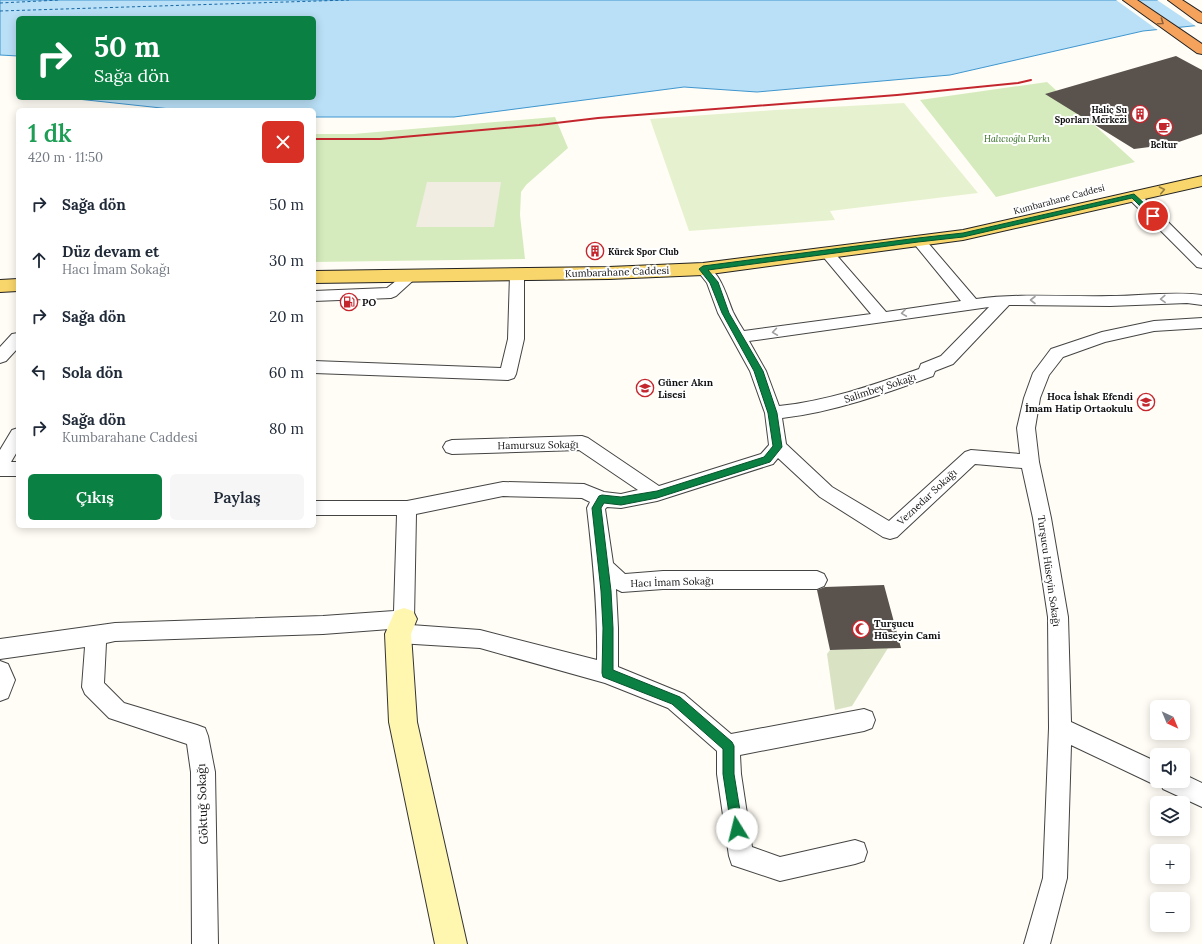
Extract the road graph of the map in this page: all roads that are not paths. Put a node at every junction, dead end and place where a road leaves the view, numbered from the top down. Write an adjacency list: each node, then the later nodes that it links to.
1 (1129, 0): 4 (highway, one-way to 4)
2 (1174, 0): 3 (highway)
3 (1202, 19)
4 (1202, 50)
5 (1202, 166): 6 (main road)
6 (1149, 177)
7 (1202, 181): 9 (main road, Kumbarahane Caddesi, one-way to 7)
8 (1066, 196): 10 (main road, Kumbarahane Caddesi)
9 (1134, 196): 10 (main road, Kumbarahane Caddesi); 12 (street)
10 (918, 240): 11 (main road, Kumbarahane Caddesi); 22 (street)
11 (827, 253): 13 (main road, Kumbarahane Caddesi); 23 (street)
12 (1202, 264)
13 (703, 269): 14 (main road, Kumbarahane Caddesi); 25 (street)
14 (517, 274): 16 (main road, Kumbarahane Caddesi); 29 (street)
15 (318, 276): 16 (main road, Kumbarahane Caddesi)
16 (411, 276): 19 (street)
17 (16, 285): 18 (main road)
18 (0, 286)
19 (316, 295)
20 (1005, 300): 21 (street, one-way to 20); 22 (street); 30 (street, Salimbey Sokağı)
21 (1202, 300)
22 (972, 304): 23 (street, one-way to 23)
23 (882, 317): 25 (street, one-way to 25)
24 (1202, 323): 34 (street, Turşucu Hüseyin Sokağı)
25 (740, 337): 30 (street)
26 (16, 340): 27 (street)
27 (0, 357): 28 (street)
28 (16, 360)
29 (316, 367)
30 (773, 413): 32 (street)
31 (16, 439): 35 (street)
32 (778, 447): 34 (street, Veznedar Sokağı); 37 (street)
33 (452, 448): 37 (street, Hamursuz Sokağı)
34 (1030, 462): 50 (street, Turşucu Hüseyin Sokağı)
35 (0, 468): 36 (street)
36 (16, 469)
37 (657, 494): 38 (street)
38 (602, 499): 40 (street); 41 (street)
39 (316, 508): 40 (street)
40 (407, 508): 43 (street)
41 (604, 566): 42 (street, Hacı İmam Sokağı); 47 (street)
42 (817, 580)
43 (401, 627): 44 (street); 47 (street); 57 (street)
44 (96, 636): 45 (street); 56 (street, Göktuğ Sokağı)
45 (0, 649)
46 (0, 671): 48 (street)
47 (607, 673): 51 (street)
48 (0, 691)
49 (864, 720): 51 (street)
50 (1060, 728): 52 (street); 58 (street, Turşucu Hüseyin Sokağı)
51 (728, 746): 55 (street)
52 (1150, 771)
53 (1186, 788): 54 (street)
54 (1202, 796)
55 (855, 852)
56 (205, 944)
57 (451, 944)
58 (1037, 944)

